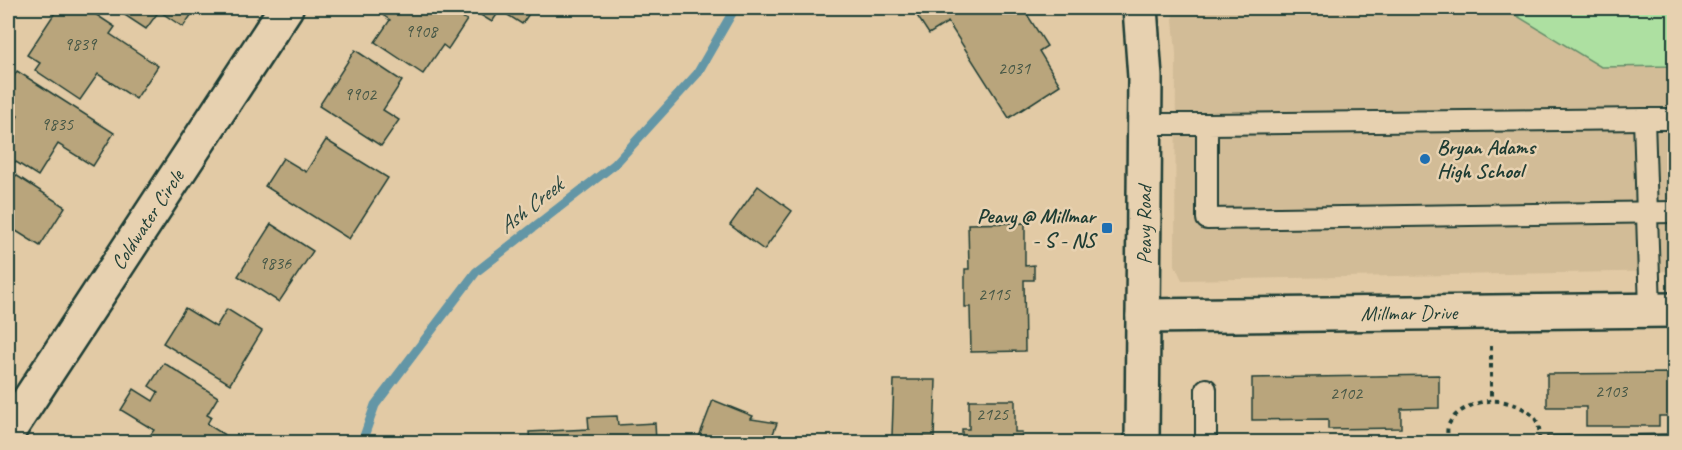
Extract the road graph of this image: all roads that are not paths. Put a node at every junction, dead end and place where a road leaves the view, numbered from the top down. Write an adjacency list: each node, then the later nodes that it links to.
1 (286, 8): 12 (street, Coldwater Circle)
2 (1140, 8): 5 (street, Peavy Road)
3 (1644, 119): 4 (lane); 6 (lane); 7 (lane)
4 (1674, 119)
5 (1145, 124): 6 (lane); 10 (street, Peavy Road)
6 (1207, 124): 7 (lane)
7 (1646, 212): 8 (lane); 9 (lane)
8 (1674, 212)
9 (1662, 310): 10 (street, Millmar Drive)
10 (1143, 316): 13 (street, Peavy Road)
11 (1206, 389): 14 (lane)
12 (8, 432)
13 (1142, 442)
14 (1206, 442)

